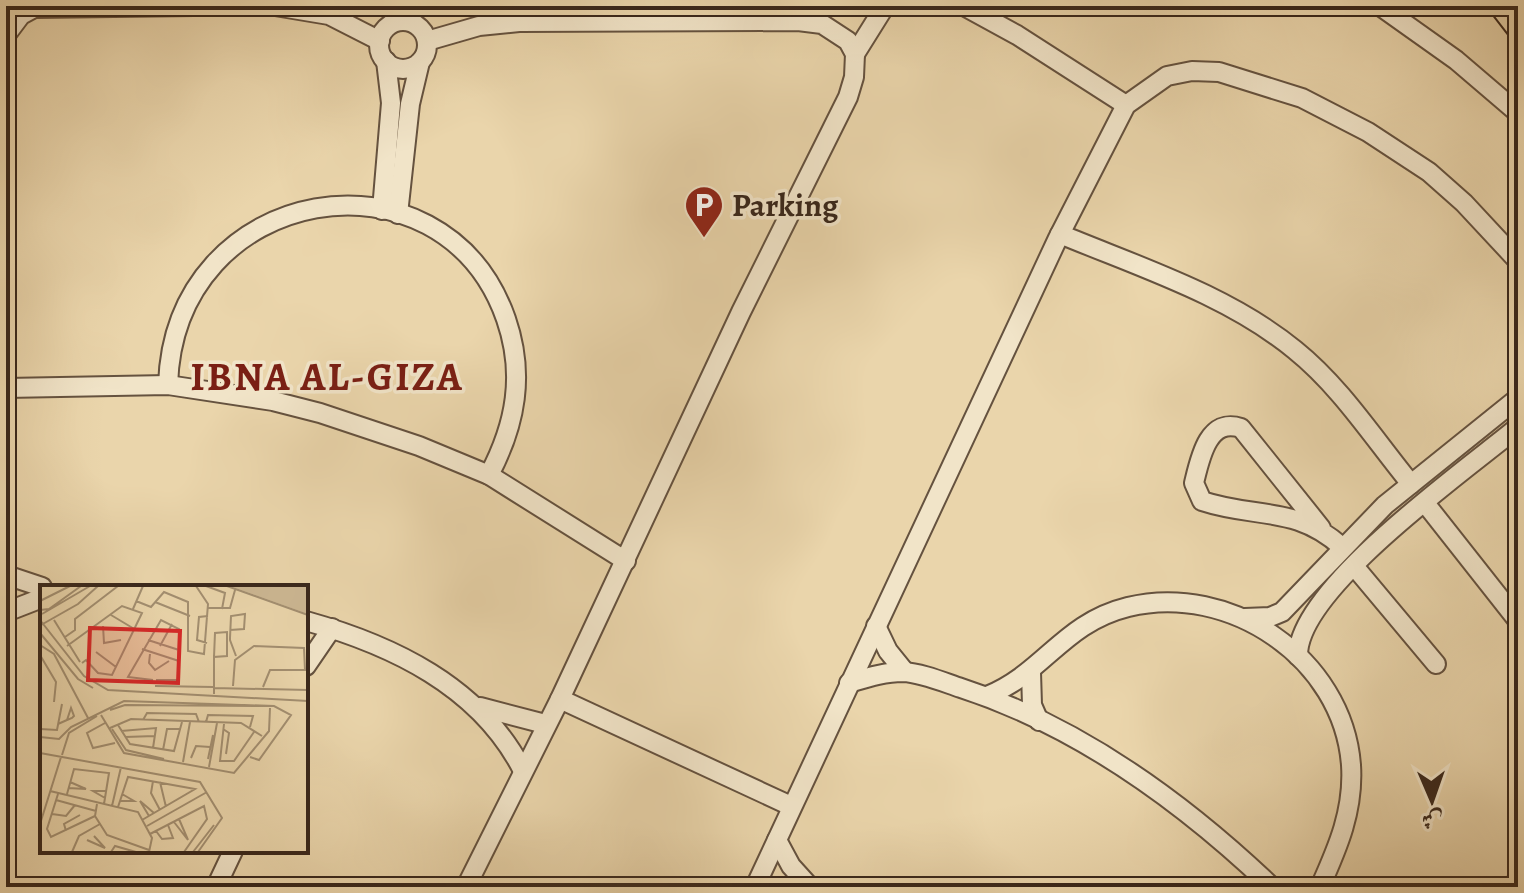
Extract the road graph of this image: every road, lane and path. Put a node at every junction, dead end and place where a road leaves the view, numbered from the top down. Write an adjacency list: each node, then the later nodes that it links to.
1 (194, 6): 11 (street)
2 (275, 6): 12 (street)
3 (390, 6): 12 (street)
4 (411, 6): 10 (street)
5 (885, 6): 13 (street)
6 (964, 6): 16 (street)
7 (1380, 6): 17 (street)
8 (1501, 6): 9 (main road)
9 (1518, 28)
10 (422, 34): 12 (street); 13 (street); 15 (street)
11 (6, 35)
12 (382, 36): 14 (street)
13 (855, 54): 30 (street)
14 (386, 61): 15 (street); 18 (street)
15 (420, 62): 18 (street)
16 (1126, 105): 19 (street); 20 (street)
17 (1518, 113)
18 (390, 212): 21 (street); 25 (street)
19 (1060, 234): 26 (street); 39 (street)
20 (1518, 261)
21 (168, 385): 22 (street); 25 (street)
22 (6, 388)
23 (1518, 398): 26 (street)
24 (1518, 427): 27 (street)
25 (489, 475): 30 (street)
26 (1411, 484): 29 (street)
27 (1425, 503): 31 (street); 37 (street)
28 (1321, 528): 28 (street); 29 (street)
29 (1342, 547): 36 (street)
30 (626, 561): 48 (street)
31 (1354, 566): 41 (street); 43 (street)
32 (6, 575): 33 (street)
33 (40, 586)
34 (40, 599): 35 (street)
35 (6, 612)
36 (1245, 618): 41 (street); 45 (street)
37 (1518, 621)
38 (308, 622): 40 (street)
39 (876, 626): 44 (street); 46 (street)
40 (332, 628): 42 (street); 49 (street)
41 (1298, 656): 57 (street)
42 (308, 663)
43 (1436, 664)
44 (905, 672): 46 (street); 47 (street)
45 (1031, 672): 47 (street); 50 (street)
46 (849, 683): 53 (street)
47 (987, 696): 50 (street)
48 (560, 699): 51 (street); 53 (street)
49 (474, 705): 51 (street); 52 (street)
50 (1039, 721): 63 (street)
51 (545, 724): 52 (street)
52 (522, 769): 59 (street)
53 (791, 806): 54 (street)
54 (777, 840): 60 (street); 62 (street)
55 (232, 853): 58 (street)
56 (1518, 881): 64 (street)
57 (1317, 885)
58 (216, 887)
59 (466, 887)
60 (755, 887)
61 (763, 887): 62 (street)
62 (808, 887)
63 (1272, 887)
64 (1510, 887)

